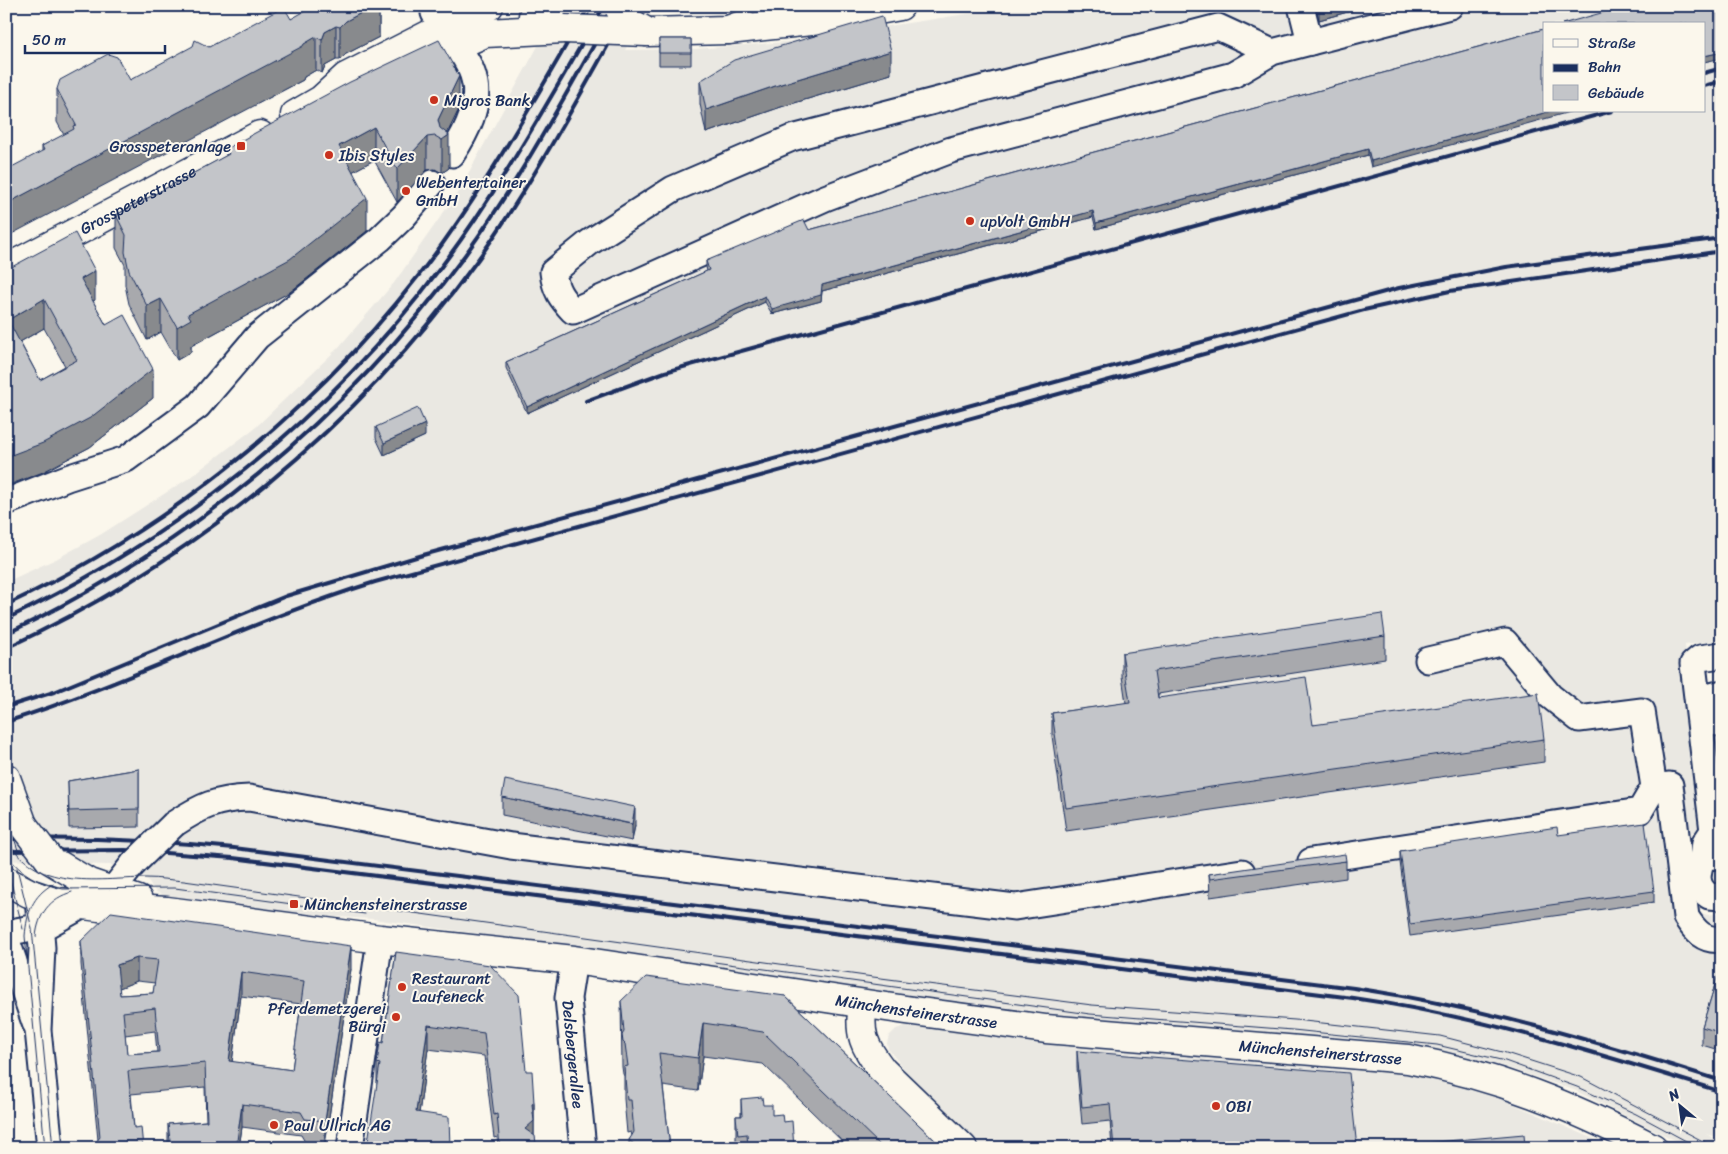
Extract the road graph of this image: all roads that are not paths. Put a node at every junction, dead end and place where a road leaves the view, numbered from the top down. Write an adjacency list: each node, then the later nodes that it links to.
1 (489, 6): 8 (main road, Grosspeterstrasse)
2 (618, 6): 10 (main road, bridge)
3 (800, 6): 9 (main road)
4 (900, 6): 9 (main road)
5 (1301, 6): 11 (street)
6 (1450, 6): 11 (street)
7 (570, 18): 8 (main road, Grosspeterstrasse); 10 (main road, Grosspeterstrasse, bridge)
8 (439, 25): 13 (street); 15 (main road, Grosspeterstrasse)
9 (728, 30): 10 (main road, Grosspeterstrasse)
10 (647, 32)
11 (1310, 42): 12 (street)
12 (1272, 52): 12 (street)
13 (452, 154)
14 (432, 183): 16 (street)
15 (6, 269)
16 (6, 502)
17 (1722, 655): 21 (street)
18 (1428, 660): 23 (street)
19 (1722, 693): 20 (street)
20 (1722, 722)
21 (1713, 757): 25 (street)
22 (6, 778): 24 (main road, Münchensteinerstrasse, bridge)
23 (1654, 787): 29 (street, bridge); 34 (street)
24 (39, 856): 27 (main road, Münchensteinerstrasse); 29 (main road, Münchensteinerstrasse)
25 (1712, 856): 28 (street)
26 (6, 881): 27 (main road, Münchensteinerstrasse)
27 (38, 896): 29 (main road, Münchensteinerstrasse); 30 (street)
28 (1722, 897)
29 (98, 901): 30 (street); 33 (main road, Münchensteinerstrasse)
30 (41, 927): 31 (street); 37 (street)
31 (6, 933)
32 (6, 938): 37 (street)
33 (380, 939): 35 (main road, Münchensteinerstrasse); 39 (street)
34 (1722, 939)
35 (574, 960): 36 (main road, Münchensteinerstrasse); 40 (street, Delsbergerallee)
36 (863, 1004): 41 (main road); 42 (main road, Münchensteinerstrasse)
37 (38, 1030): 38 (street)
38 (50, 1148)
39 (350, 1148)
40 (583, 1148)
41 (962, 1148)
42 (1653, 1148)

